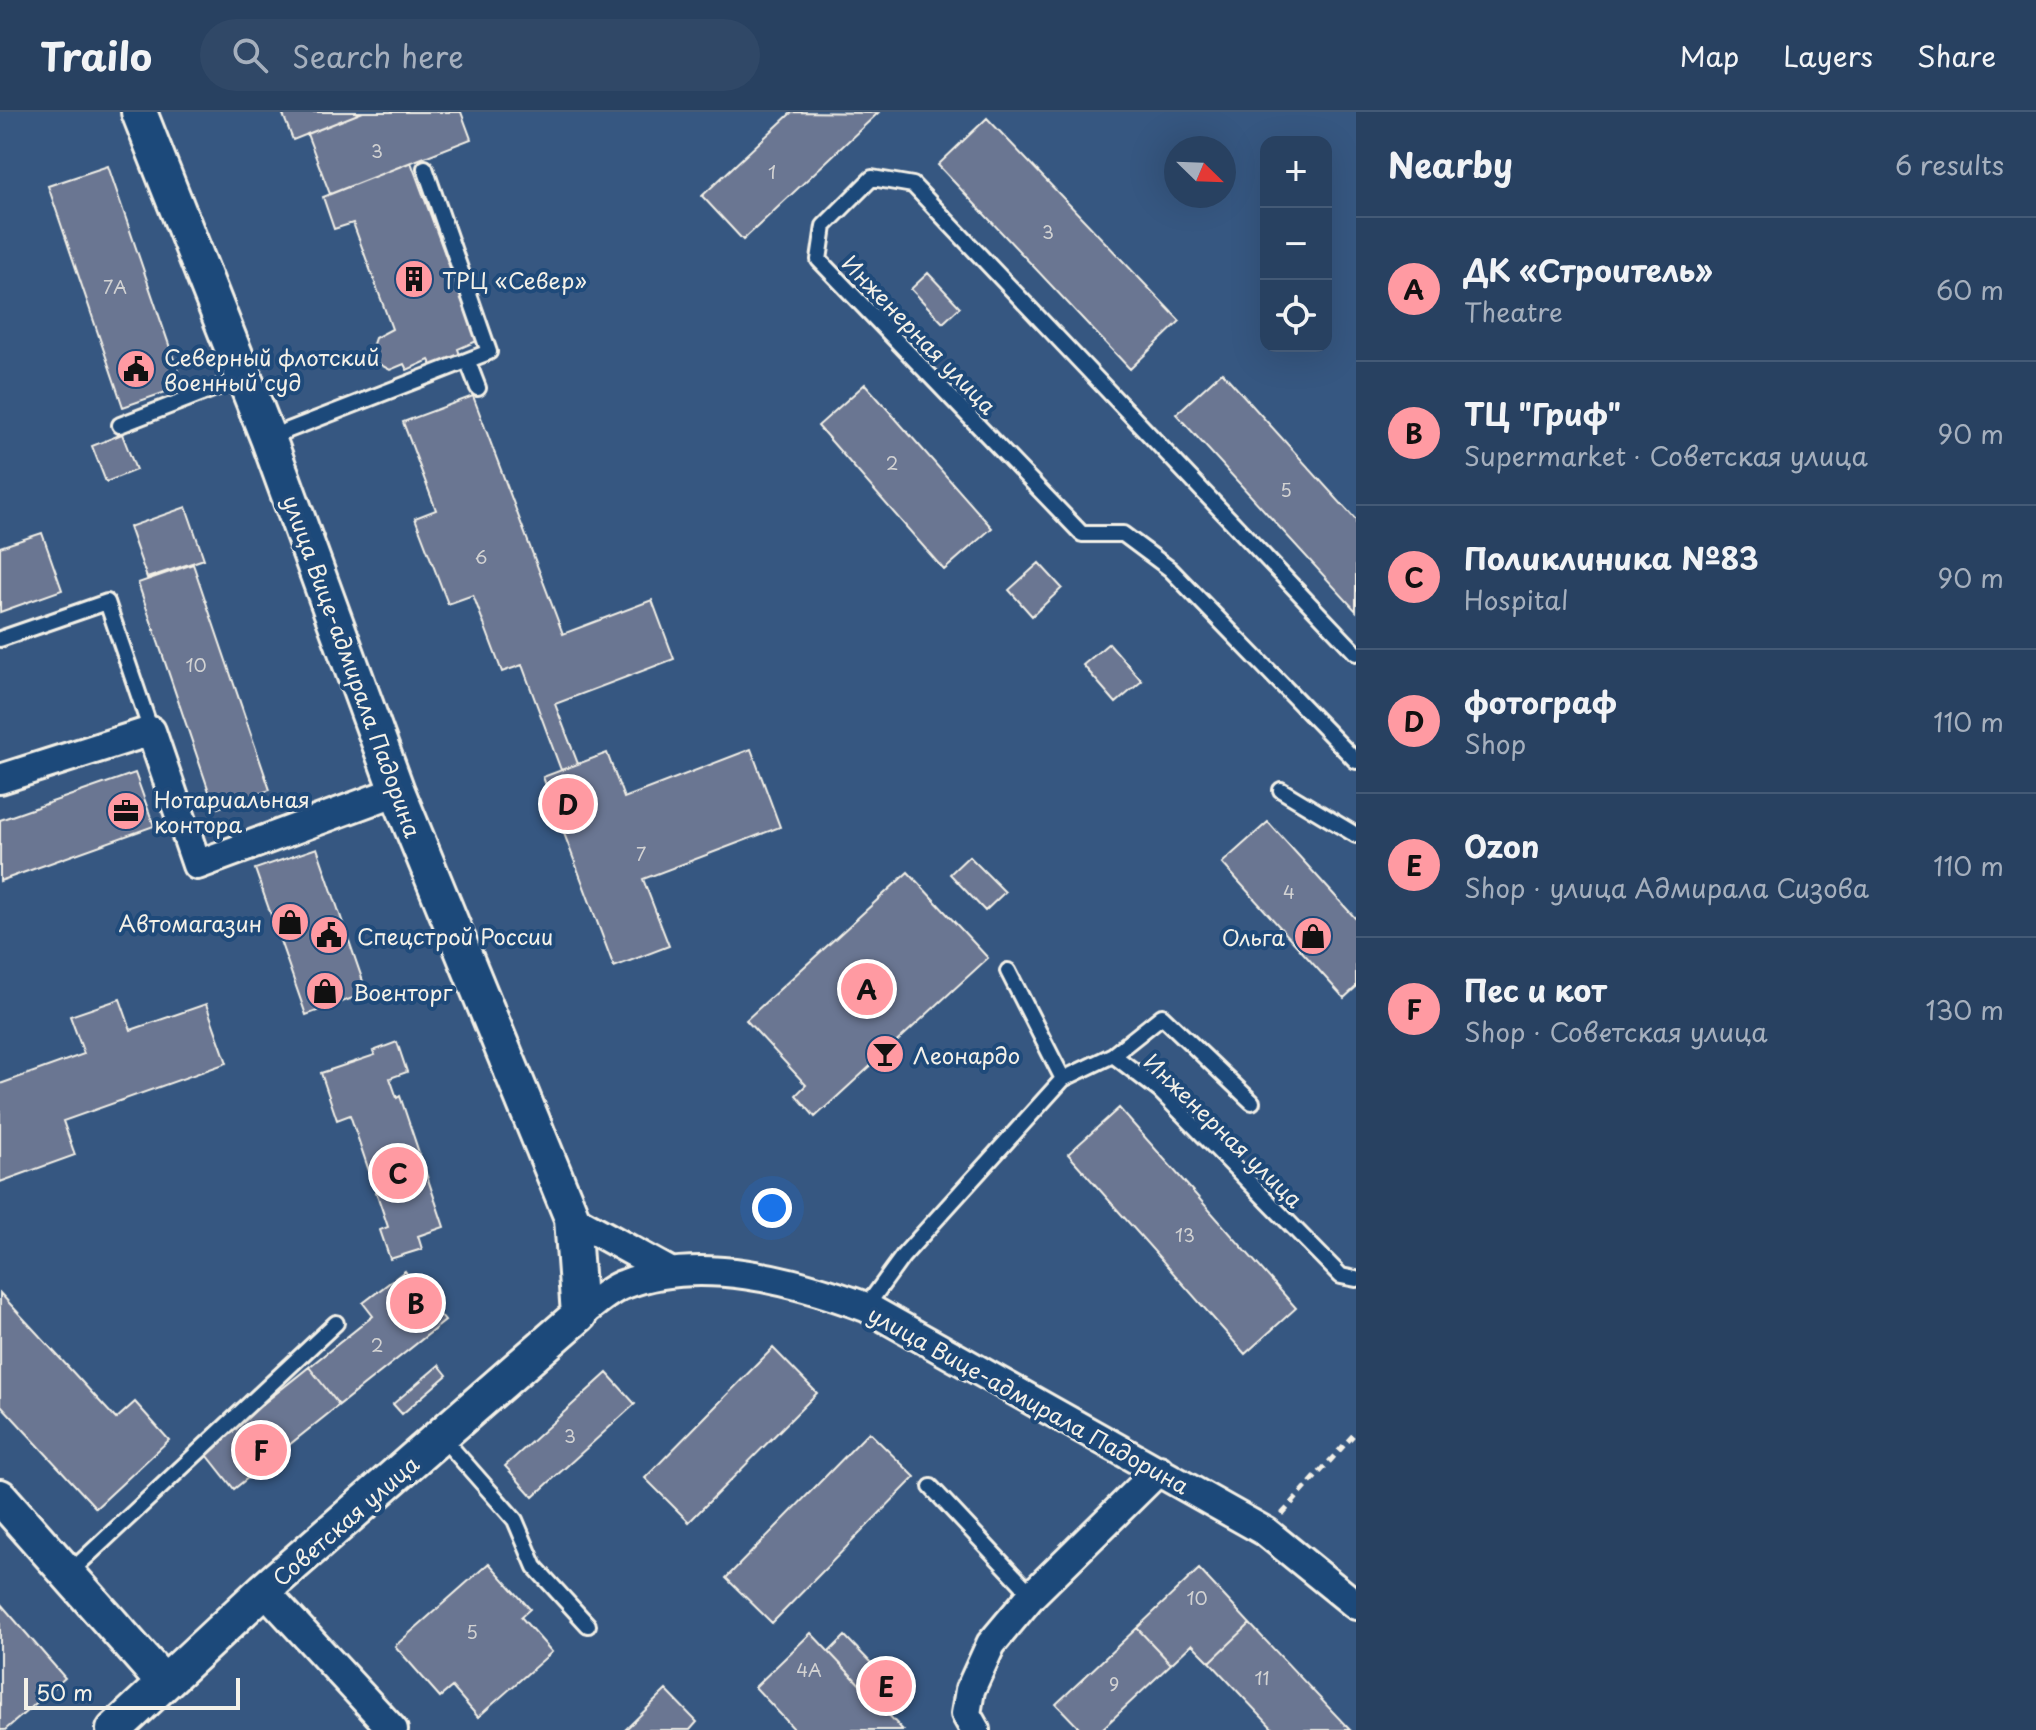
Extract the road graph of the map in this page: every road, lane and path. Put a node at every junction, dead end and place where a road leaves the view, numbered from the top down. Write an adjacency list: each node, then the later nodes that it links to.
1 (139, 112): 4 (street, улица Вице-адмирала Падорина)
2 (425, 168): 3 (lane)
3 (468, 362): 5 (lane); 7 (lane)
4 (245, 377): 6 (lane); 7 (street, улица Вице-адмирала Падорина)
5 (478, 388)
6 (120, 425)
7 (268, 438): 14 (street, улица Вице-адмирала Падорина)
8 (0, 639): 10 (lane)
9 (1356, 653): 11 (lane, Инженерная улица)
10 (151, 731): 12 (street); 14 (street)
11 (1356, 761)
12 (0, 779)
13 (1281, 790): 15 (lane)
14 (397, 791): 20 (street, улица Вице-адмирала Падорина)
15 (1356, 835)
16 (1008, 971): 18 (lane)
17 (1113, 1055): 18 (lane, Инженерная улица); 19 (lane); 22 (lane, Инженерная улица)
18 (1063, 1079): 23 (lane, Инженерная улица)
19 (1252, 1102)
20 (572, 1218): 21 (street, улица Вице-адмирала Падорина); 24 (street, улица Вице-адмирала Падорина)
21 (670, 1272): 23 (street, улица Вице-адмирала Падорина); 24 (street, улица Вице-адмирала Падорина)
22 (1356, 1279)
23 (866, 1307): 28 (street, улица Вице-адмирала Падорина)
24 (579, 1315): 27 (street, Советская улица)
25 (336, 1323): 32 (lane)
26 (1356, 1432): 31 (path)
27 (441, 1436): 33 (street, Советская улица); 36 (lane)
28 (1159, 1470): 31 (street, улица Вице-адмирала Падорина); 34 (street)
29 (931, 1487): 34 (lane)
30 (0, 1497): 32 (street)
31 (1266, 1532): 35 (street, улица Вице-адмирала Падорина)
32 (68, 1574): 37 (street)
33 (264, 1590): 37 (street, Советская улица); 39 (street)
34 (1032, 1595): 40 (street)
35 (1356, 1605)
36 (588, 1625)
37 (164, 1683): 38 (street, Советская улица)
38 (114, 1730)
39 (393, 1730)
40 (975, 1730)

